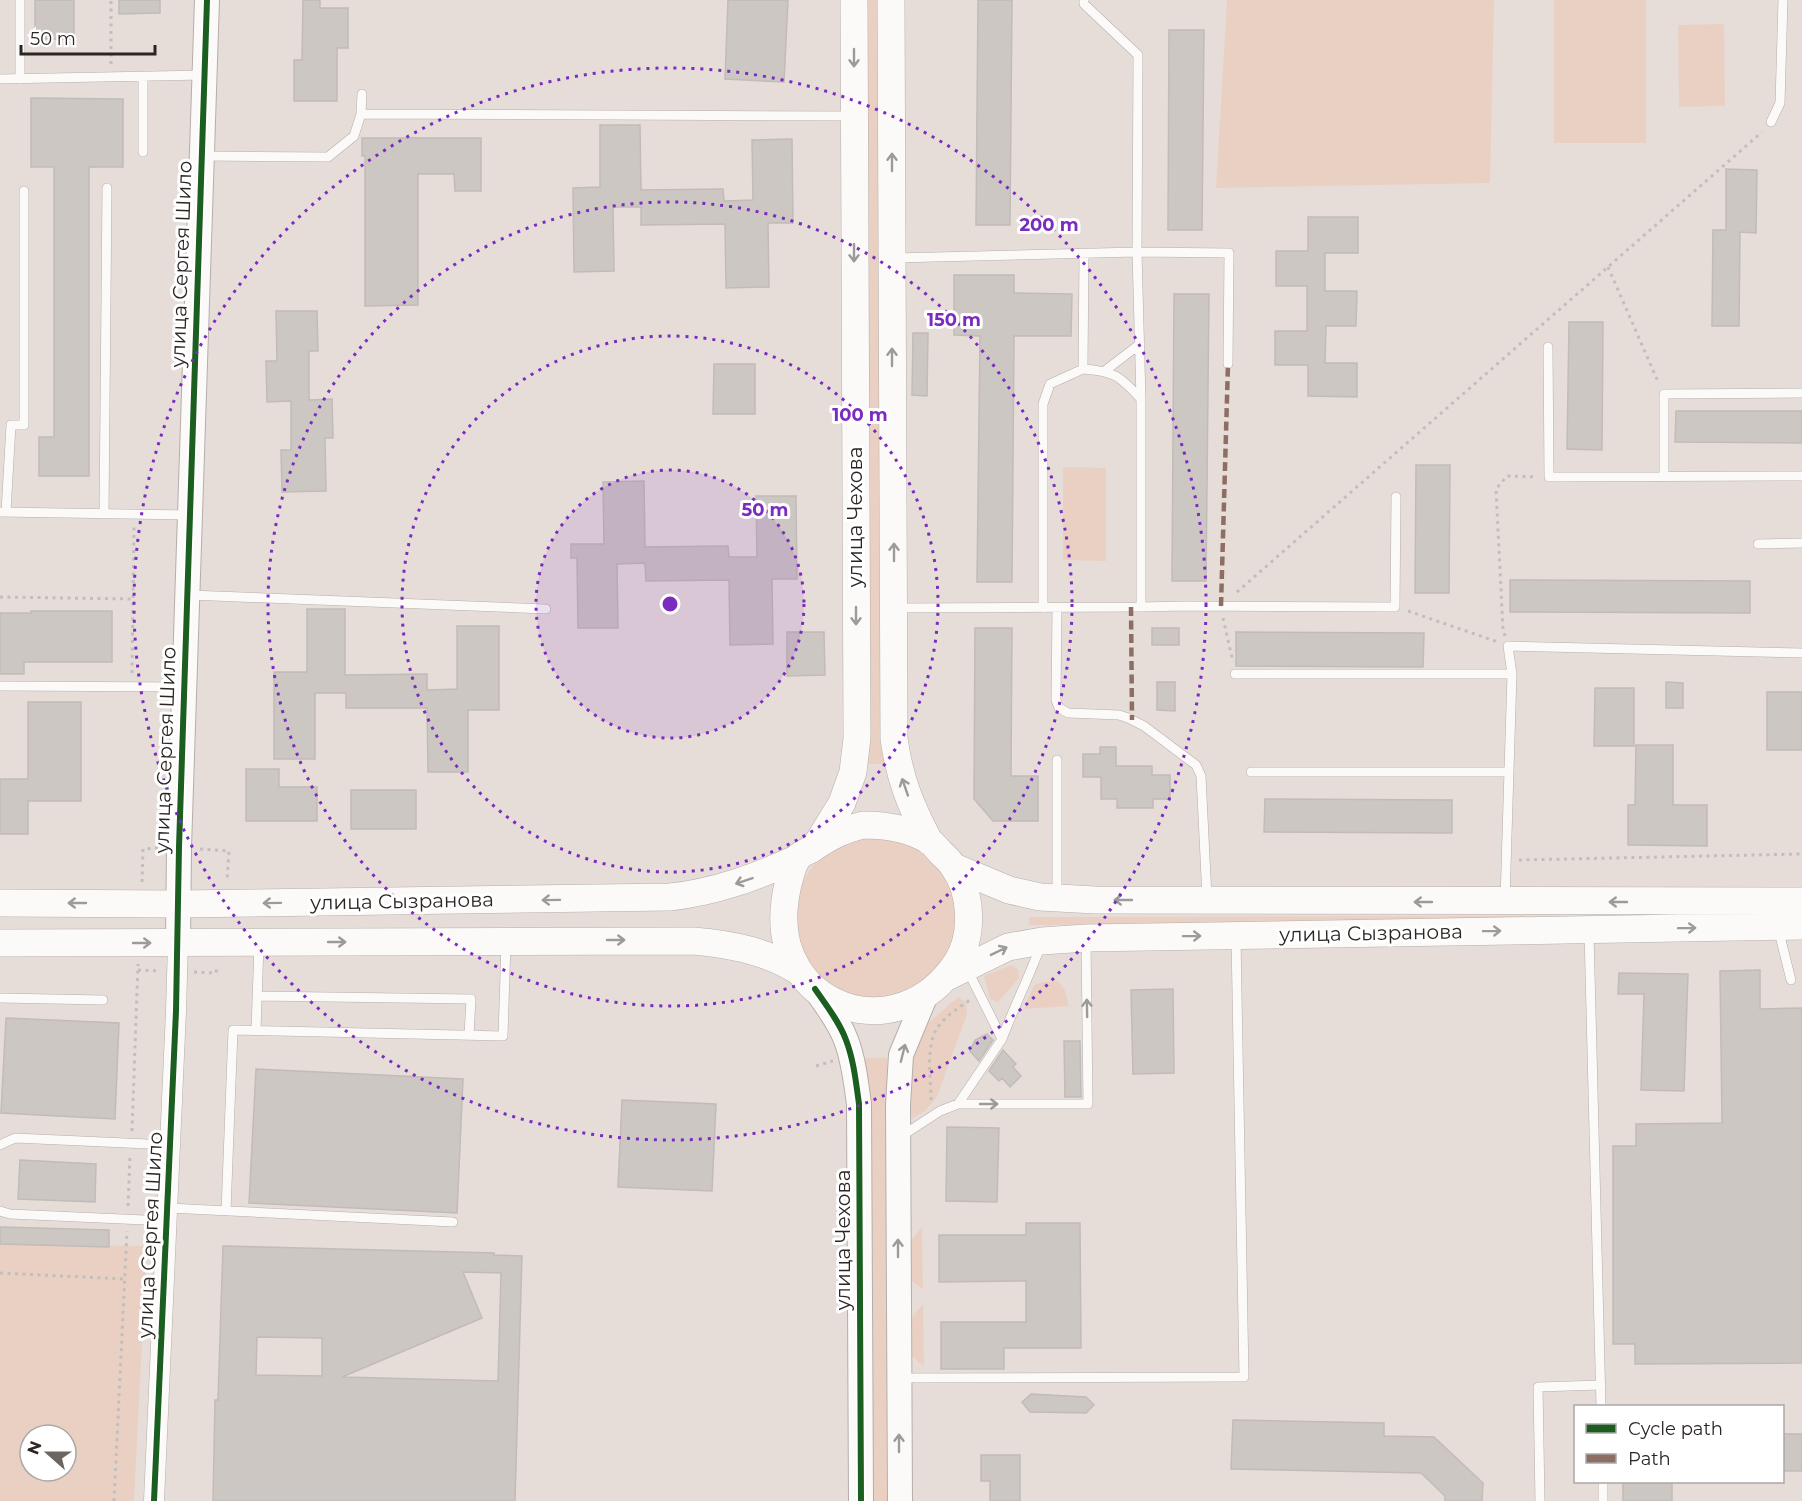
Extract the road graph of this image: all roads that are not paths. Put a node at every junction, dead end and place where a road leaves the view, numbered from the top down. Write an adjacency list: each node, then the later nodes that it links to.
1 (20, 0): 10 (lane)
2 (207, 0): 7 (street, улица Сергея Шило)
3 (854, 0): 13 (main road, улица Чехова, one-way to 13)
4 (891, 0): 21 (main road, улица Чехова, one-way to 4)
5 (1084, 0): 19 (lane)
6 (1783, 0): 14 (lane)
7 (204, 75): 8 (lane); 16 (street, улица Сергея Шило)
8 (143, 76): 10 (lane); 15 (lane)
9 (0, 79): 10 (lane)
10 (20, 79)
11 (362, 94): 12 (lane)
12 (361, 114): 13 (lane); 16 (lane)
13 (854, 116): 52 (main road, улица Чехова, one-way to 52)
14 (1771, 122)
15 (142, 152)
16 (201, 156): 34 (street, улица Сергея Шило)
17 (107, 188): 33 (lane)
18 (24, 190): 32 (lane)
19 (1137, 252): 20 (lane); 22 (lane); 24 (lane)
20 (1084, 254): 21 (lane); 25 (lane)
21 (892, 258): 39 (main road, улица Чехова, one-way to 21)
22 (1140, 344): 26 (lane); 28 (lane)
23 (1548, 347): 29 (lane)
24 (1228, 364)
25 (1083, 369): 26 (lane); 40 (lane)
26 (1106, 370): 28 (lane)
27 (1802, 393): 29 (lane)
28 (1141, 399): 38 (lane)
29 (1664, 476): 30 (lane)
30 (1802, 476)
31 (1396, 497): 38 (lane)
32 (3, 512): 33 (lane)
33 (104, 514): 34 (lane)
34 (189, 515): 37 (street, улица Сергея Шило)
35 (1758, 543): 36 (lane)
36 (1802, 543)
37 (187, 595): 42 (lane); 47 (street, улица Сергея Шило)
38 (1141, 607): 41 (lane)
39 (894, 608): 40 (lane); 51 (main road, улица Чехова, one-way to 39)
40 (1043, 608): 41 (lane)
41 (1057, 608): 55 (lane)
42 (546, 609)
43 (1802, 653): 45 (lane)
44 (1235, 674): 45 (lane)
45 (1512, 674): 50 (lane)
46 (0, 686): 47 (lane)
47 (184, 687): 59 (street, улица Сергея Шило)
48 (1057, 760): 54 (lane)
49 (1251, 772): 50 (lane)
50 (1507, 772): 56 (lane)
51 (929, 840): 52 (main road); 53 (main road)
52 (807, 851): 59 (main road, улица Сызранова, one-way to 59); 70 (main road)
53 (954, 867): 54 (main road, улица Сызранова); 69 (main road)
54 (1057, 898): 55 (main road, улица Сызранова, one-way to 54)
55 (1207, 901): 56 (main road, улица Сызранова, one-way to 55)
56 (1505, 902): 57 (main road, улица Сызранова)
57 (1588, 902): 60 (main road, улица Сызранова, one-way to 57); 61 (main road)
58 (0, 903): 59 (main road, улица Сызранова, one-way to 58)
59 (177, 904): 68 (street, улица Сергея Шило)
60 (1789, 913): 61 (main road, улица Сызранова, one-way to 60); 71 (lane)
61 (1588, 930): 62 (main road, улица Сызранова, one-way to 61); 88 (lane)
62 (1236, 936): 63 (main road, улица Сызранова, one-way to 62); 87 (lane)
63 (1086, 938): 65 (main road, улица Сызранова); 79 (lane, one-way to 63)
64 (506, 941): 66 (main road, улица Сызранова, one-way to 64); 70 (main road, улица Сызранова, one-way to 70); 77 (lane)
65 (1042, 941): 69 (main road, улица Сызранова, one-way to 65); 78 (lane)
66 (259, 942): 68 (main road, улица Сызранова); 72 (lane)
67 (0, 943): 68 (main road, улица Сызранова, one-way to 68)
68 (178, 943): 82 (street, улица Сергея Шило)
69 (956, 973): 73 (main road); 78 (lane)
70 (806, 980): 73 (main road); 92 (street, улица Чехова)
71 (1791, 980)
72 (257, 996): 76 (lane); 77 (lane)
73 (925, 997): 80 (street, one-way to 73)
74 (0, 998): 75 (lane)
75 (103, 1000)
76 (256, 1030): 77 (lane); 84 (lane)
77 (468, 1035)
78 (1002, 1040): 79 (lane)
79 (958, 1104): 80 (lane)
80 (898, 1138): 87 (street, one-way to 80)
81 (0, 1145): 82 (lane)
82 (170, 1145): 85 (street, улица Сергея Шило)
83 (0, 1211): 85 (lane)
84 (226, 1211): 85 (lane); 86 (lane)
85 (167, 1214): 91 (street, улица Сергея Шило)
86 (453, 1222)
87 (899, 1378): 93 (street, one-way to 87)
88 (1601, 1385): 89 (lane); 94 (lane)
89 (1601, 1405)
90 (1603, 1483): 95 (lane)
91 (154, 1501)
92 (861, 1501)
93 (900, 1501)
94 (1540, 1501)
95 (1603, 1501)

